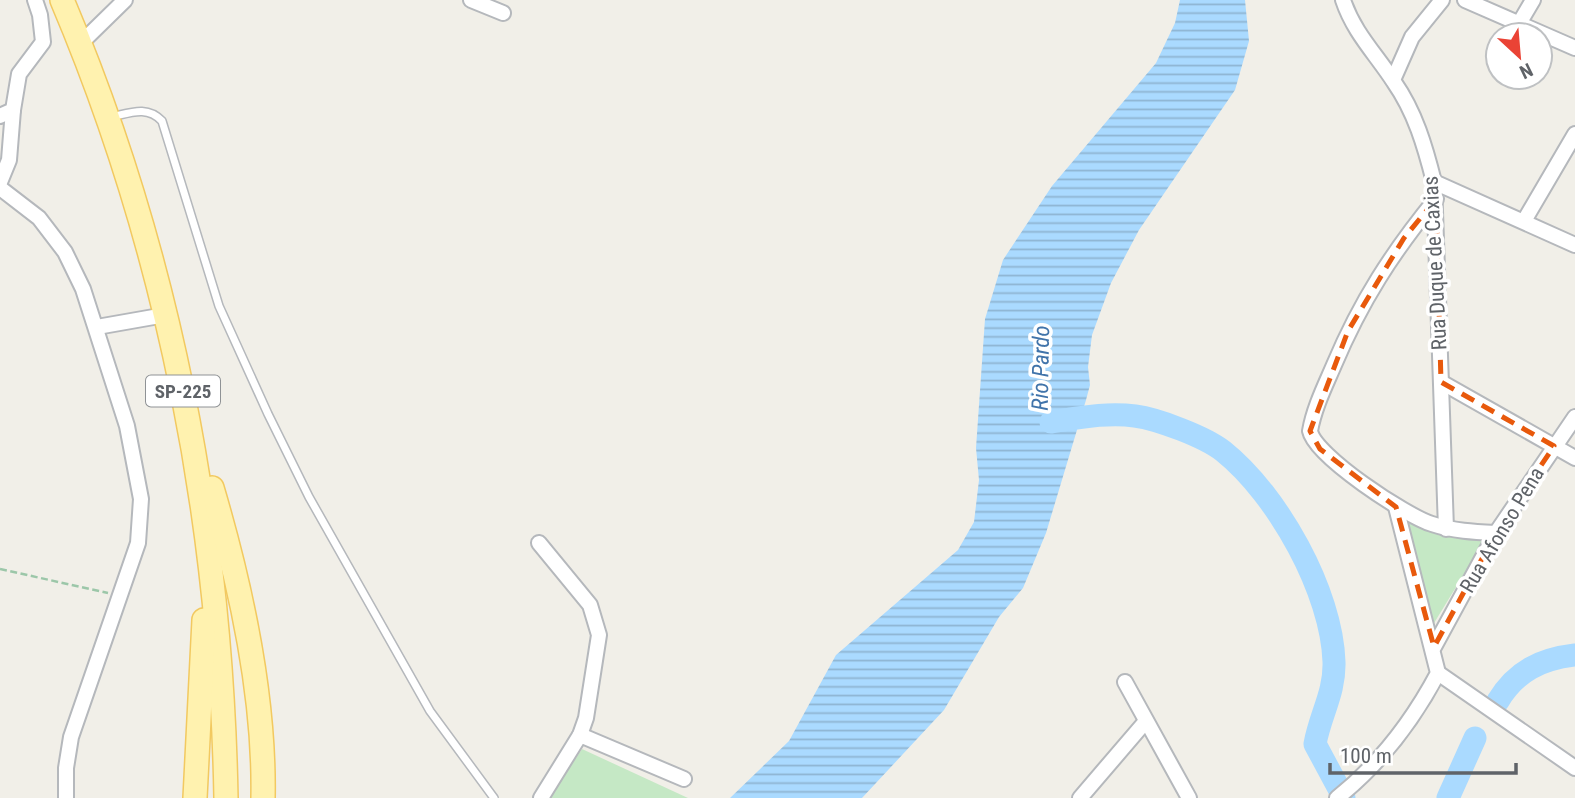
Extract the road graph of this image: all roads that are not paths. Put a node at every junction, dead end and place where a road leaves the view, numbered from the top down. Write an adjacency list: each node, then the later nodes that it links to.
1 (35, 0): 10 (street)
2 (125, 0): 14 (street)
3 (471, 0): 9 (street)
4 (1343, 0): 16 (street, Rua Duque de Caxias)
5 (1442, 0): 16 (street)
6 (1465, 0): 11 (street)
7 (1533, 0): 12 (street)
8 (63, 3): 10 (street); 14 (main road, SP-225)
9 (503, 13)
10 (40, 15): 17 (street)
11 (1518, 21)
12 (1521, 21)
13 (1554, 38): 15 (street)
14 (80, 44): 18 (main road, SP-225)
15 (1575, 48)
16 (1393, 80): 21 (street, Rua Duque de Caxias)
17 (6, 113): 20 (street)
18 (107, 118): 26 (main road, SP-225); 49 (lane)
19 (1575, 134): 24 (street)
20 (0, 182)
21 (1434, 182): 23 (street, Rua Duque de Caxias); 24 (street)
22 (0, 188): 27 (street)
23 (1436, 199): 28 (street, Rua Duque de Caxias); 33 (street)
24 (1524, 221): 25 (street)
25 (1575, 245)
26 (166, 315): 27 (street); 31 (main road, SP-225)
27 (97, 327): 45 (street)
28 (1441, 382): 30 (street); 34 (street, Rua Duque de Caxias)
29 (1575, 417): 30 (street, Rua Afonso Pena)
30 (1555, 446): 32 (street); 35 (street, Rua Afonso Pena)
31 (194, 447): 36 (main road, SP-225); 48 (main road)
32 (1575, 458)
33 (1396, 507): 34 (street); 38 (street)
34 (1446, 529): 35 (street)
35 (1496, 533): 38 (street, Rua Afonso Pena)
36 (208, 540): 46 (main road); 47 (main road, SP-225)
37 (539, 542): 42 (street)
38 (1434, 647): 39 (street)
39 (1438, 673): 43 (street); 53 (street)
40 (1125, 682): 41 (street)
41 (1146, 722): 51 (street); 52 (street)
42 (580, 736): 44 (street); 50 (street)
43 (1575, 768)
44 (684, 779)
45 (66, 798)
46 (195, 798)
47 (226, 798)
48 (263, 798)
49 (494, 798)
50 (541, 798)
51 (1080, 798)
52 (1189, 798)
53 (1337, 798)

